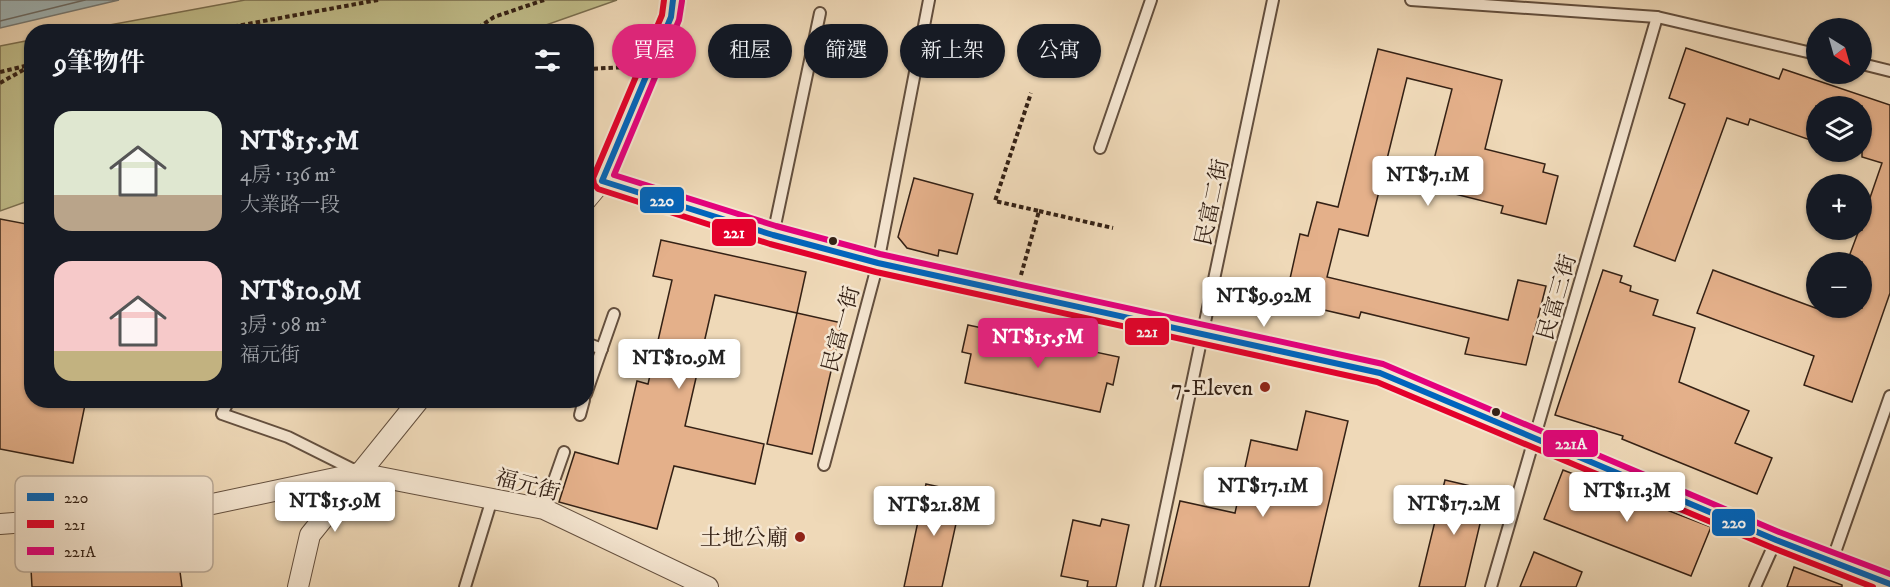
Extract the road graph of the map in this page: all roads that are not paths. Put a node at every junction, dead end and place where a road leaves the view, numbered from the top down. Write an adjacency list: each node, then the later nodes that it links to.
1 (674, 0): 12 (street)
2 (929, 0): 15 (lane, 民富一街)
3 (1151, 0): 11 (lane)
4 (1273, 0): 17 (lane, 民富二街)
5 (1411, 0): 7 (lane)
6 (820, 13): 14 (lane)
7 (1657, 17): 8 (lane); 26 (lane, 民富三街)
8 (1806, 52)
9 (1872, 66): 10 (lane)
10 (1890, 71)
11 (1100, 148)
12 (602, 181): 13 (street); 14 (street)
13 (594, 190)
14 (773, 235): 15 (street)
15 (878, 263): 17 (street); 28 (lane, 民富一街)
16 (614, 314): 19 (lane)
17 (1204, 334): 26 (street); 41 (lane, 民富二街)
18 (594, 346): 19 (lane)
19 (602, 349): 20 (lane)
20 (594, 372)
21 (1890, 396): 36 (lane)
22 (225, 408): 29 (lane)
23 (412, 408): 29 (street)
24 (582, 408): 25 (lane)
25 (580, 415)
26 (1536, 437): 35 (street); 42 (lane, 民富三街)
27 (564, 452): 32 (lane)
28 (824, 465)
29 (359, 472): 30 (street, 福元街); 31 (street); 38 (street)
30 (492, 499): 32 (street, 福元街); 39 (lane)
31 (213, 504)
32 (544, 509): 40 (street, 福元街)
33 (15, 523): 34 (street)
34 (0, 524)
35 (1776, 540): 36 (street); 43 (lane)
36 (1832, 561): 37 (street)
37 (1890, 584)
38 (298, 587)
39 (465, 587)
40 (708, 587)
41 (1149, 587)
42 (1491, 587)
43 (1755, 587)

